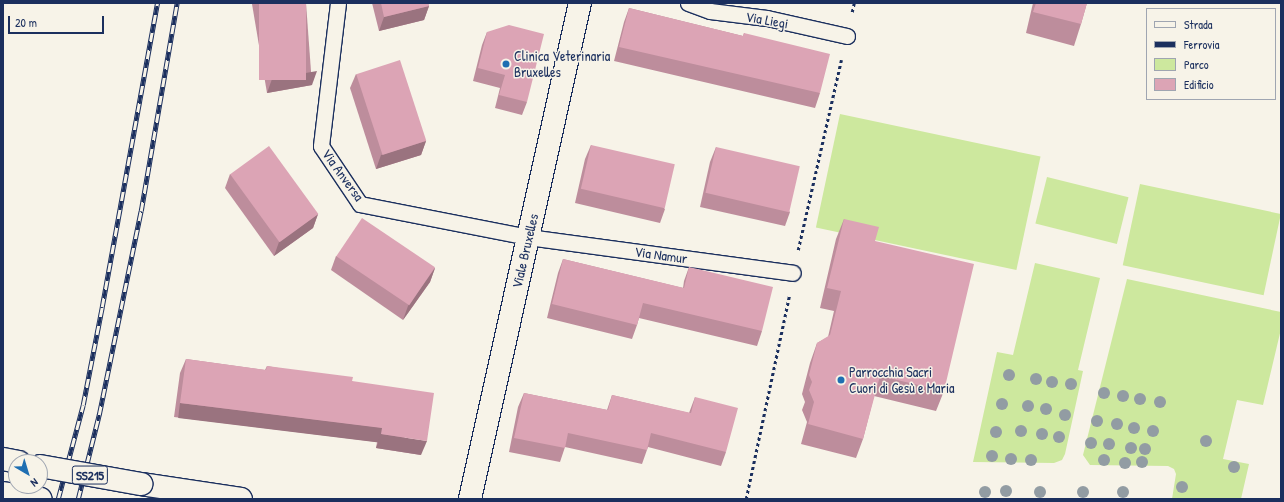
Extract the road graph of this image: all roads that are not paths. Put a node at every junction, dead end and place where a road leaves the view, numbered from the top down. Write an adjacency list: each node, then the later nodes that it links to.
1 (338, 3): 5 (lane, Via Anversa)
2 (580, 3): 5 (street, Viale Bruxelles)
3 (688, 3): 4 (lane, Via Liegi)
4 (847, 36)
5 (528, 237): 6 (lane, Via Namur); 11 (street, Viale Bruxelles)
6 (793, 273)
7 (48, 467): 10 (street, SS215, bridge)
8 (3, 494): 9 (street)
9 (40, 499)
10 (241, 499)
11 (470, 499)

